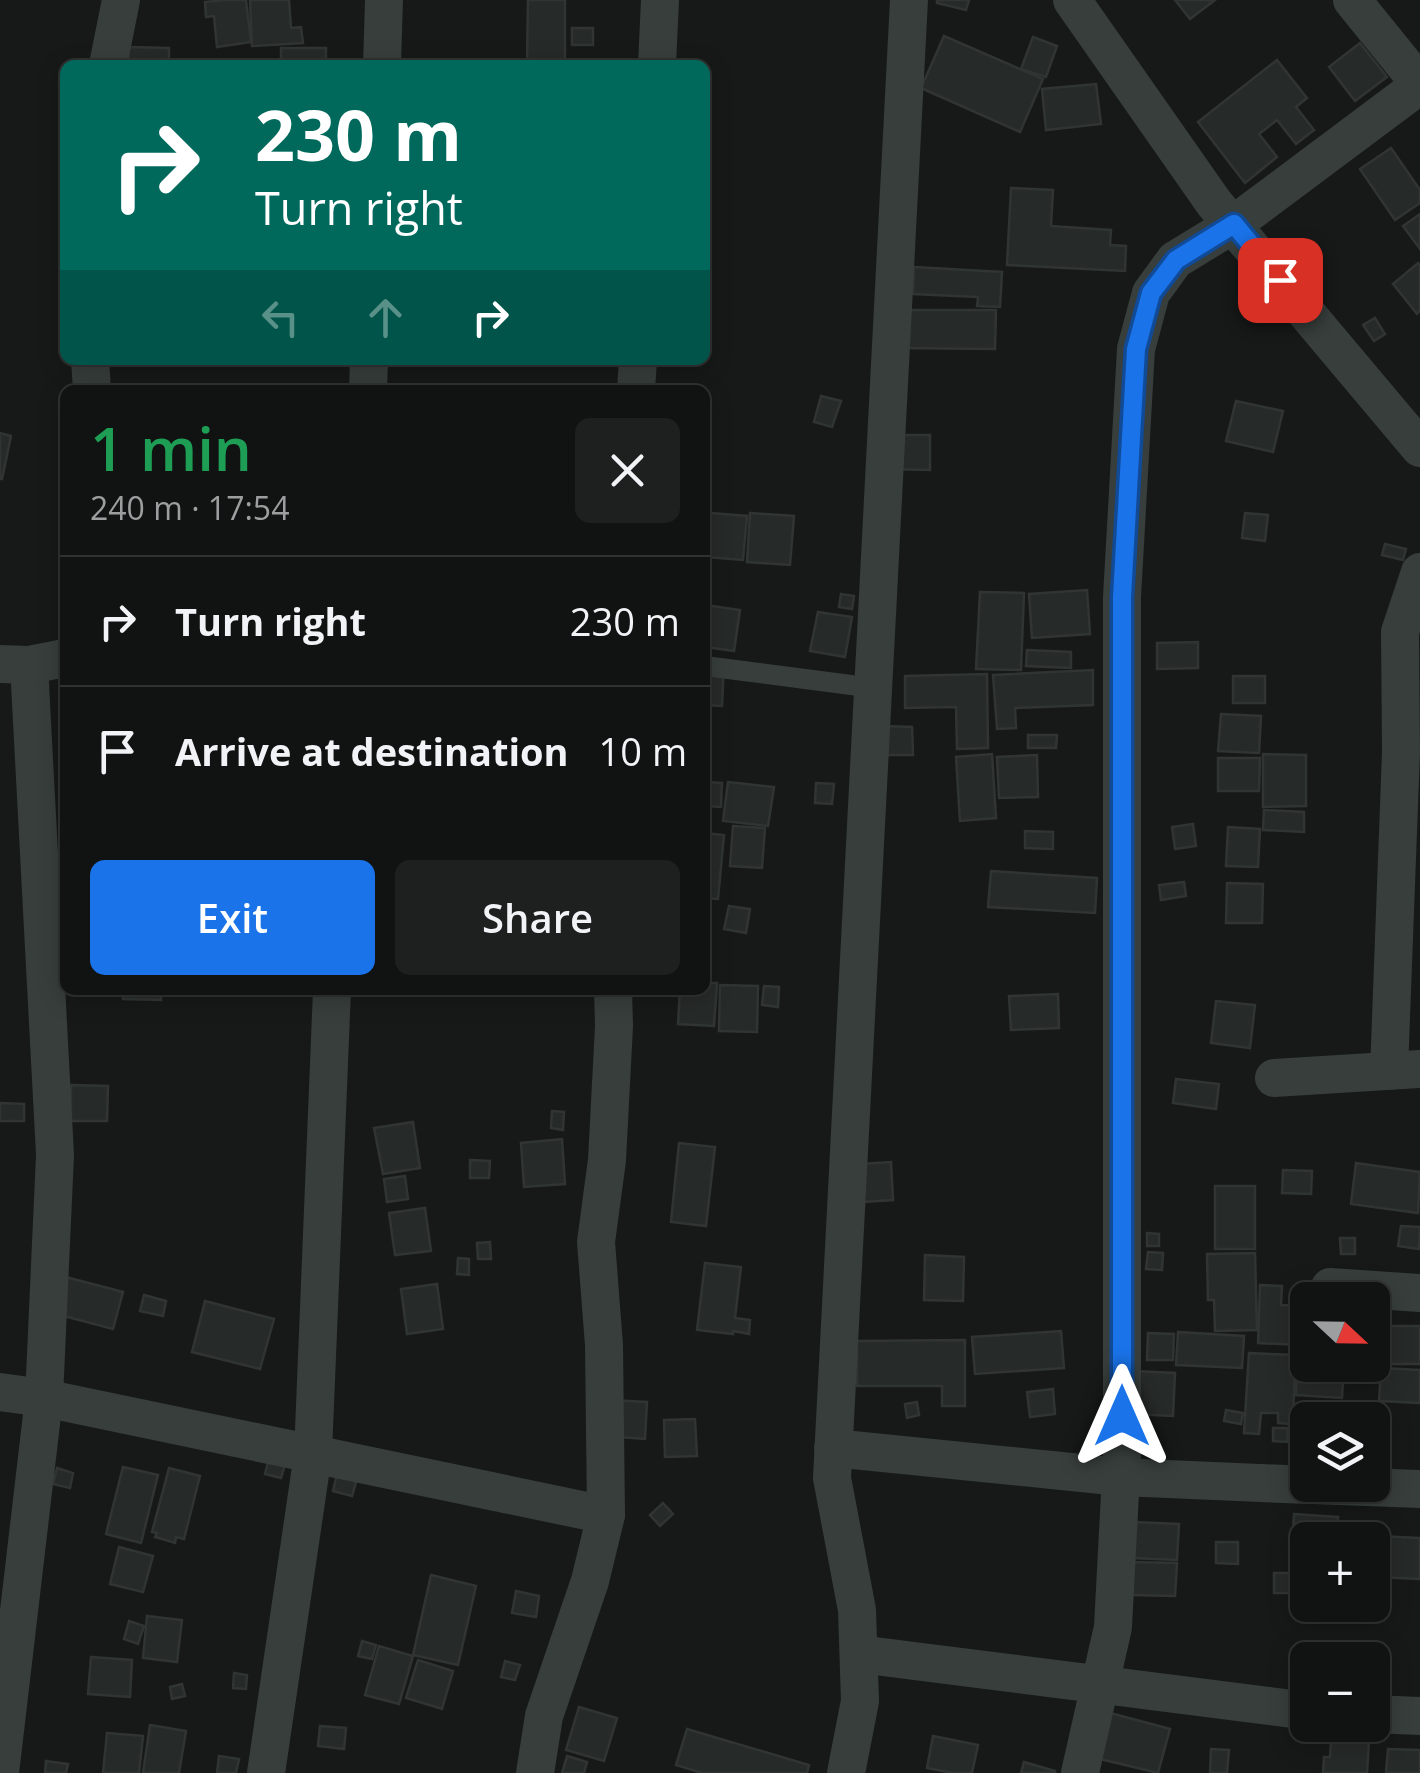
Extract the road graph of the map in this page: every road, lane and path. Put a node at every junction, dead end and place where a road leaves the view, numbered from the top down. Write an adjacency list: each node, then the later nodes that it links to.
1 (121, 0): 7 (street)
2 (384, 0): 8 (street)
3 (660, 0): 9 (street)
4 (909, 0): 16 (street)
5 (1072, 0): 11 (street)
6 (1352, 0): 10 (street)
7 (109, 60)
8 (382, 60)
9 (656, 60)
10 (1420, 84): 11 (street)
11 (1234, 224): 12 (street); 27 (street)
12 (1420, 448)
13 (1420, 572): 19 (street)
14 (31, 662): 24 (street)
15 (710, 667): 16 (lane)
16 (874, 688): 25 (street)
17 (332, 995): 26 (street)
18 (613, 995): 31 (street)
19 (1404, 1070): 20 (street)
20 (1274, 1078)
21 (1390, 1291): 22 (street)
22 (1420, 1293)
23 (0, 1392): 24 (street)
24 (44, 1398): 26 (street); 37 (street)
25 (833, 1448): 27 (street); 32 (street)
26 (313, 1454): 31 (street); 38 (street)
27 (1120, 1477): 28 (street); 33 (street)
28 (1290, 1484)
29 (1390, 1488): 30 (street)
30 (1420, 1489)
31 (606, 1515): 39 (street)
32 (859, 1654): 33 (street); 40 (street)
33 (1100, 1685): 34 (street); 41 (street)
34 (1290, 1709)
35 (1390, 1715): 36 (street)
36 (1420, 1716)
37 (0, 1773)
38 (266, 1773)
39 (535, 1773)
40 (846, 1773)
41 (1080, 1773)

